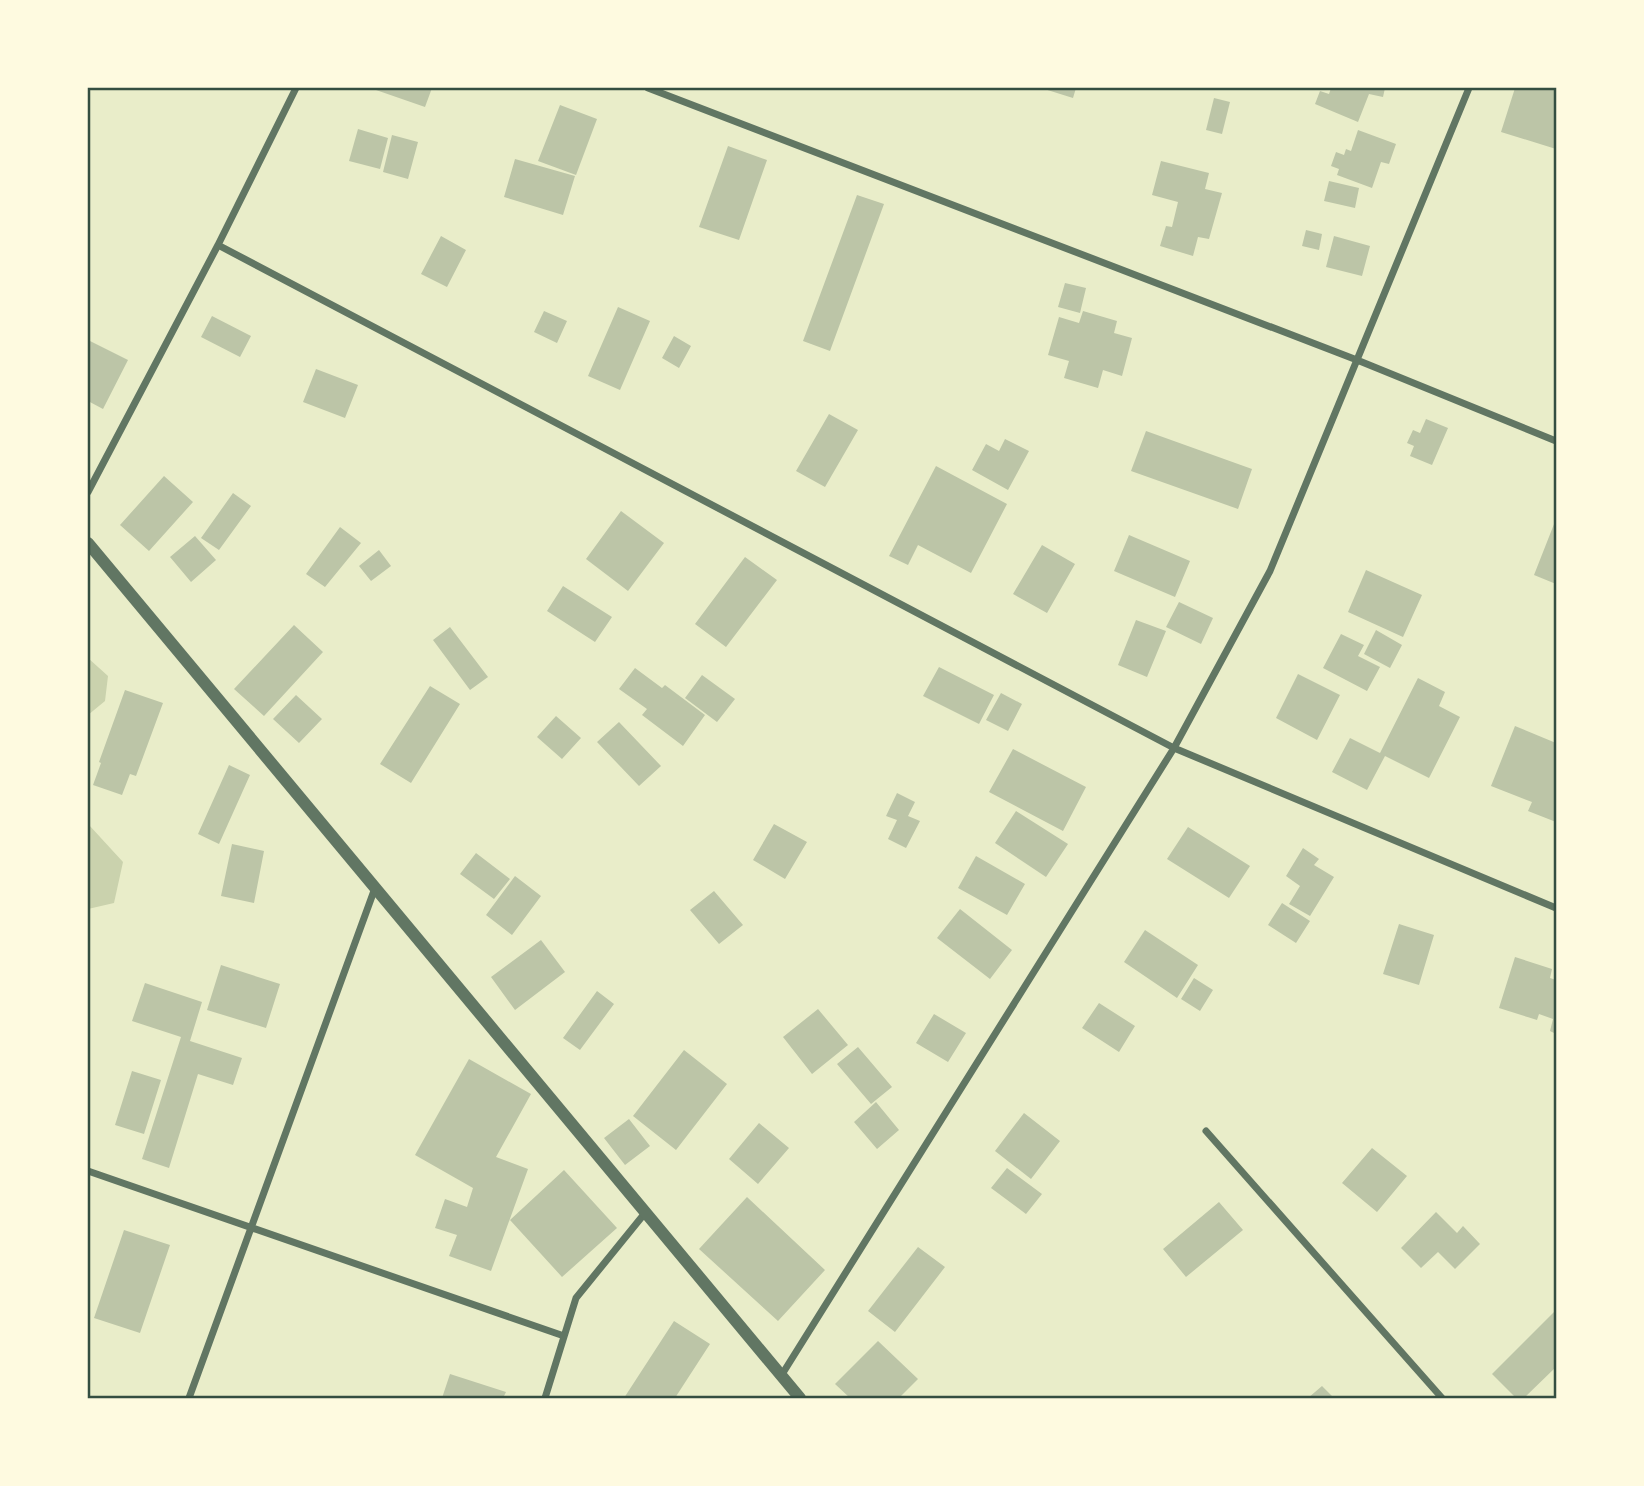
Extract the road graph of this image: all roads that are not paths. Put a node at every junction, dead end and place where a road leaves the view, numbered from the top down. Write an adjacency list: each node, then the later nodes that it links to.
1 (296, 88): 4 (street)
2 (648, 88): 5 (street)
3 (1469, 88): 5 (street)
4 (218, 245): 7 (street); 9 (street)
5 (1357, 360): 6 (street); 9 (street)
6 (1556, 441)
7 (88, 492)
8 (88, 543): 10 (street)
9 (1174, 748): 11 (street); 17 (street)
10 (375, 888): 14 (street); 15 (street)
11 (1556, 908)
12 (1206, 1131): 21 (street)
13 (88, 1171): 15 (street)
14 (645, 1213): 16 (street); 17 (street)
15 (252, 1228): 16 (street); 18 (street)
16 (564, 1336): 19 (street)
17 (780, 1376): 20 (street)
18 (189, 1398)
19 (545, 1398)
20 (800, 1398)
21 (1442, 1398)

